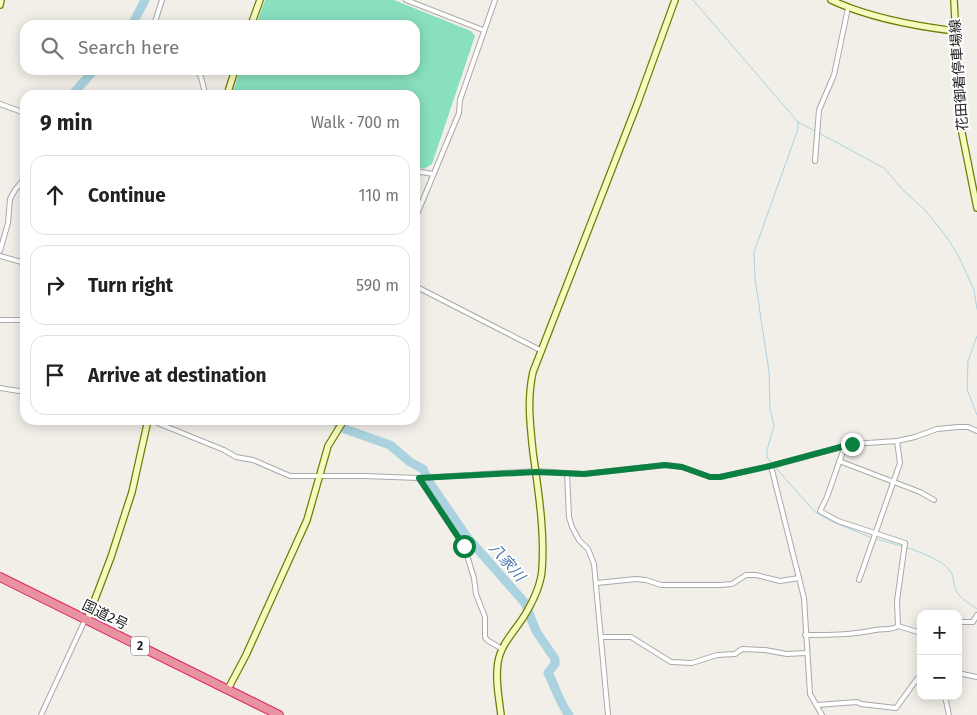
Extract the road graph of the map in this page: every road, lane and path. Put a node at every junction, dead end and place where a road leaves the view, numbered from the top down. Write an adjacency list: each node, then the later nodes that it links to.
1 (1, 0): 9 (street)
2 (162, 0): 11 (street)
3 (260, 0): 12 (street)
4 (406, 0): 13 (street)
5 (495, 0): 13 (street)
6 (675, 0): 33 (street)
7 (830, 0): 10 (street)
8 (954, 0): 14 (street, 花田御着停車場線)
9 (0, 5)
10 (848, 8): 14 (street); 21 (street)
11 (156, 20)
12 (253, 20)
13 (483, 30): 23 (street)
14 (956, 31): 26 (street, 花田御着停車場線)
15 (200, 75): 17 (street)
16 (234, 75): 18 (street)
17 (204, 90)
18 (229, 90)
19 (0, 104): 20 (street)
20 (20, 111)
21 (815, 161)
22 (420, 173): 23 (street)
23 (433, 174): 25 (street)
24 (20, 184): 27 (street)
25 (420, 206)
26 (977, 208)
27 (0, 251)
28 (0, 256): 29 (street)
29 (20, 262)
30 (420, 289): 33 (street)
31 (0, 320): 32 (street)
32 (20, 320)
33 (542, 351): 44 (street)
34 (0, 388): 35 (street)
35 (20, 391)
36 (148, 425): 56 (street)
37 (162, 425): 46 (street)
38 (341, 425): 46 (street)
39 (977, 431): 40 (street)
40 (897, 441): 41 (street); 48 (street)
41 (842, 446): 42 (street); 43 (street)
42 (839, 461): 48 (street); 50 (street)
43 (770, 466): 45 (street); 52 (street)
44 (536, 472): 45 (street); 47 (street); 62 (street)
45 (567, 473): 54 (street)
46 (320, 477): 47 (street); 67 (street)
47 (419, 478): 62 (street)
48 (893, 482): 49 (street); 50 (street)
49 (934, 500)
50 (874, 533): 53 (street); 58 (street)
51 (0, 577): 56 (highway, 国道2号 / 2)
52 (799, 578): 54 (street); 60 (street)
53 (859, 580)
54 (597, 583): 61 (street)
55 (977, 615): 57 (street)
56 (86, 619): 67 (highway, 国道2号 / 2); 70 (street)
57 (962, 622)
58 (898, 626): 59 (street); 60 (street)
59 (917, 632)
60 (805, 636): 63 (street)
61 (602, 637): 63 (street); 73 (street)
62 (502, 649): 72 (street)
63 (806, 653): 69 (street)
64 (962, 674): 65 (street)
65 (977, 677)
66 (917, 679): 69 (street)
67 (228, 689): 71 (highway, 国道2号 / 2)
68 (946, 700): 75 (street)
69 (817, 705): 74 (street)
70 (41, 715)
71 (279, 715)
72 (501, 715)
73 (608, 715)
74 (822, 715)
75 (949, 715)

